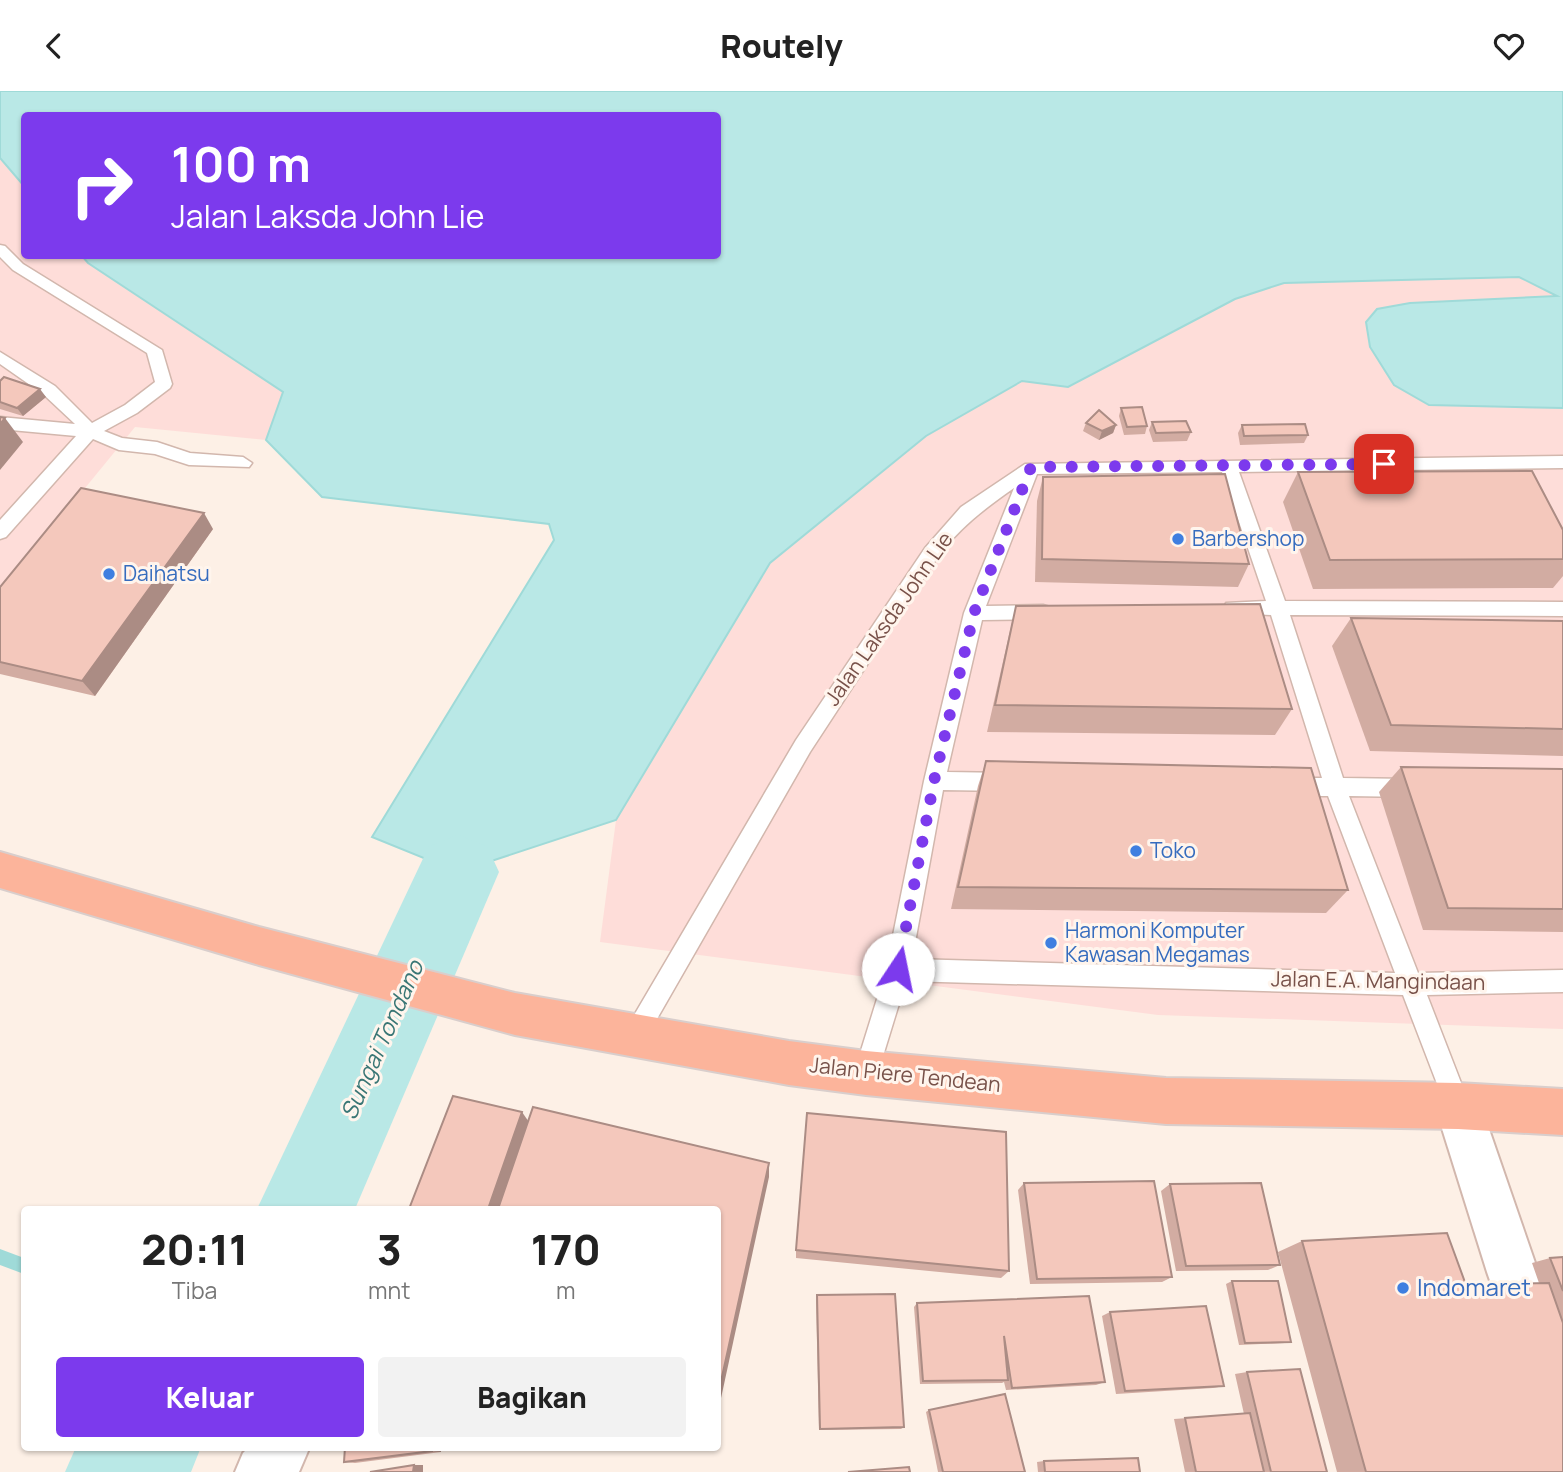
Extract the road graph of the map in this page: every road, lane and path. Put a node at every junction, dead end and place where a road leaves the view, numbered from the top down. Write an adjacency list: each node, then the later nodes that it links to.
1 (0, 249): 4 (lane)
2 (0, 357): 4 (lane)
3 (0, 423): 4 (lane)
4 (90, 431): 7 (lane); 11 (lane)
5 (1513, 461): 6 (lane); 9 (lane); 10 (lane)
6 (1563, 462)
7 (243, 463)
8 (1031, 467): 9 (lane); 16 (lane); 26 (lane, Jalan Laksda John Lie)
9 (1229, 467): 12 (lane)
10 (1527, 484)
11 (0, 532)
12 (1278, 607): 13 (lane); 14 (lane); 20 (lane)
13 (1209, 608)
14 (1563, 609)
15 (1057, 611): 16 (lane)
16 (974, 613): 17 (lane)
17 (934, 781): 18 (lane); 23 (lane)
18 (1031, 783)
19 (1266, 786): 20 (lane)
20 (1335, 787): 21 (lane); 25 (lane)
21 (1429, 789)
22 (0, 870): 26 (highway, Jalan Piere Tendean)
23 (897, 974): 25 (lane, Jalan E.A. Mangindaan); 27 (lane)
24 (1563, 981): 25 (lane, Jalan E.A. Mangindaan)
25 (1409, 984): 28 (lane)
26 (634, 1037): 27 (highway, Jalan Piere Tendean)
27 (866, 1073): 28 (highway, Jalan Piere Tendean)
28 (1458, 1106): 29 (highway, Jalan Piere Tendean); 30 (street)
29 (1563, 1112)
30 (1563, 1415)
31 (262, 1472): 32 (street)
32 (278, 1472)

